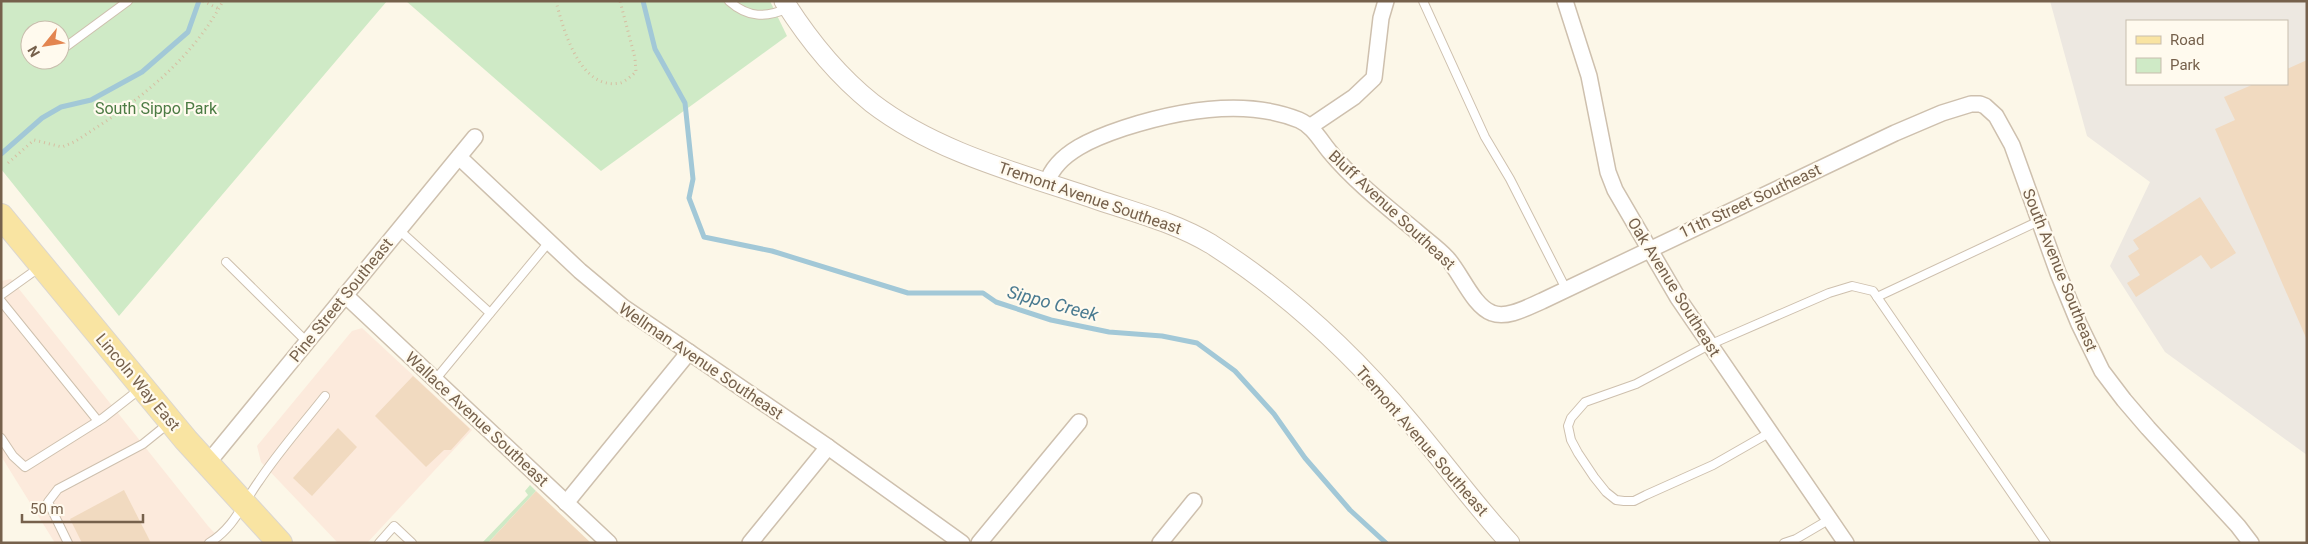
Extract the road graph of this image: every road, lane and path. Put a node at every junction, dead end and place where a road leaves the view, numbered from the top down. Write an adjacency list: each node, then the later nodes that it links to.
1 (128, 1): 12 (lane)
2 (203, 1): 11 (path)
3 (223, 1): 11 (path)
4 (556, 1): 5 (path)
5 (620, 1)
6 (729, 1): 10 (lane)
7 (1386, 1): 14 (street)
8 (1423, 1): 26 (lane)
9 (1565, 1): 23 (street, Oak Avenue Southeast)
10 (786, 5): 18 (street, Tremont Avenue Southeast)
11 (219, 9): 17 (path)
12 (70, 44)
13 (1980, 104): 20 (street, South Avenue Southeast); 23 (street, 11th Street Southeast)
14 (1311, 126): 18 (street); 32 (street, Bluff Avenue Southeast)
15 (475, 137): 16 (street, Pine Street Southeast)
16 (459, 157): 21 (street, Pine Street Southeast); 22 (street, Wellman Avenue Southeast)
17 (8, 163)
18 (1047, 183): 60 (street, Tremont Avenue Southeast)
19 (1, 216): 25 (main road, Lincoln Way East)
20 (2039, 222): 29 (lane); 64 (street, South Avenue Southeast)
21 (399, 230): 28 (street, Pine Street Southeast); 31 (lane)
22 (549, 242): 31 (lane); 35 (street, Wellman Avenue Southeast)
23 (1648, 249): 26 (street, 11th Street Southeast); 34 (street, Oak Avenue Southeast)
24 (226, 262): 33 (lane)
25 (42, 266): 27 (lane); 37 (main road, Lincoln Way East)
26 (1566, 289): 32 (street, 11th Street Southeast)
27 (1, 295)
28 (345, 295): 33 (street, Pine Street Southeast); 36 (street, Wallace Avenue Southeast)
29 (1877, 297): 34 (lane); 63 (lane)
30 (1, 301): 39 (lane)
31 (490, 313): 36 (lane)
32 (1494, 314)
33 (307, 342): 45 (street, Pine Street Southeast)
34 (1709, 345): 42 (street, Oak Avenue Southeast); 42 (lane)
35 (689, 352): 44 (street, Wellman Avenue Southeast); 47 (street)
36 (435, 380): 47 (street, Wallace Avenue Southeast)
37 (142, 388): 39 (lane); 40 (main road, Lincoln Way East)
38 (326, 396): 48 (lane)
39 (98, 421): 43 (lane)
40 (171, 422): 45 (main road, Lincoln Way East); 50 (lane)
41 (1079, 422): 58 (street)
42 (1769, 433): 49 (street, Oak Avenue Southeast)
43 (1, 438)
44 (828, 447): 56 (street); 57 (street, Wellman Avenue Southeast)
45 (207, 464): 48 (main road, Lincoln Way East)
46 (1194, 501): 59 (street)
47 (566, 503): 55 (street, Wallace Avenue Southeast)
48 (245, 506): 51 (lane); 52 (main road, Lincoln Way East)
49 (1830, 519): 61 (lane); 62 (street, Oak Avenue Southeast)
50 (68, 543)
51 (209, 543)
52 (280, 543)
53 (378, 543): 54 (lane)
54 (412, 543)
55 (609, 543)
56 (750, 543)
57 (962, 543)
58 (979, 543)
59 (1160, 543)
60 (1510, 543)
61 (1784, 543)
62 (1846, 543)
63 (2046, 543)
64 (2251, 543)

